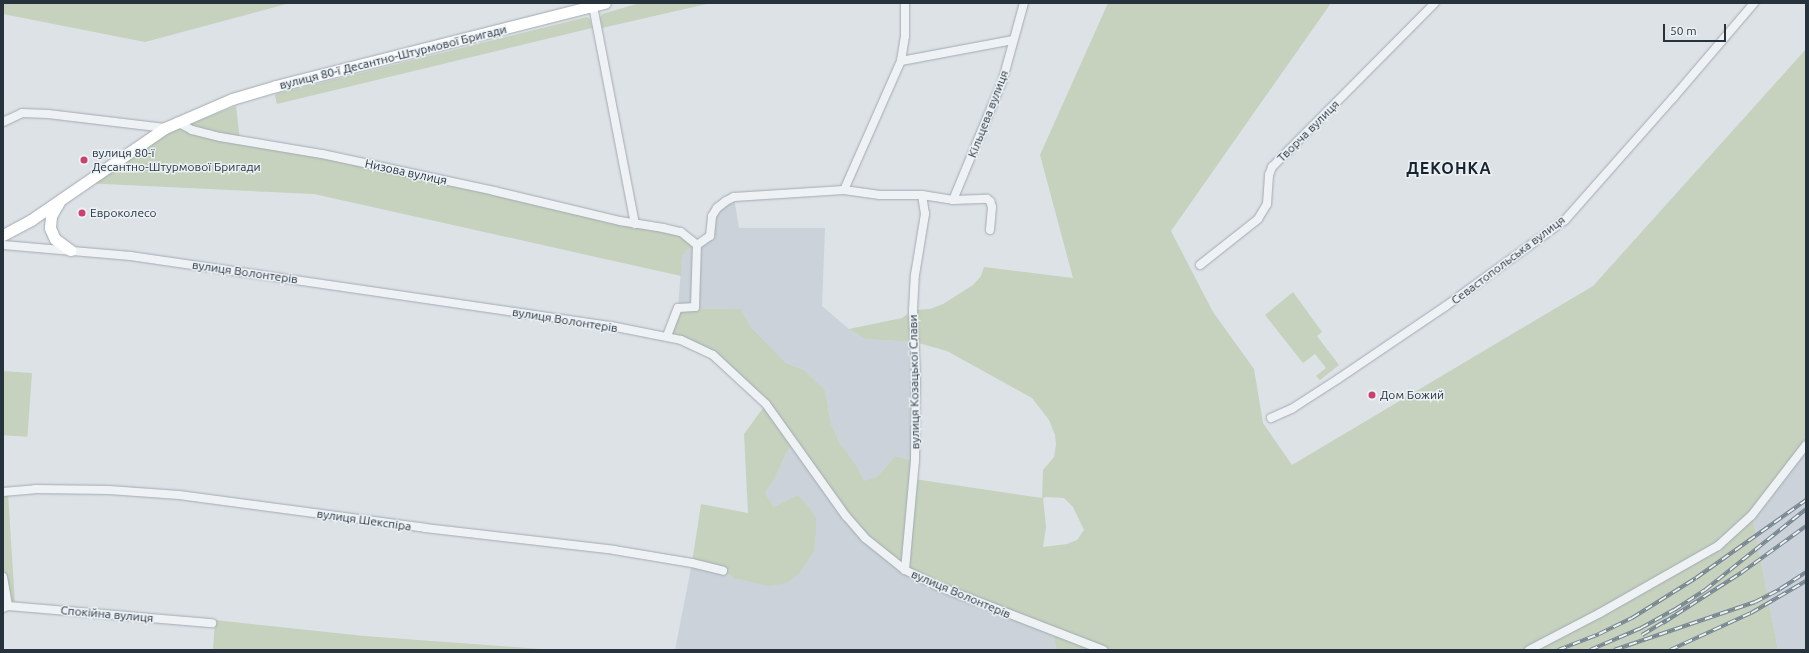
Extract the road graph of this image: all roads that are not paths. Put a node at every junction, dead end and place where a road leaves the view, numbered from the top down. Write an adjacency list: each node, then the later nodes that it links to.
1 (605, 3): 6 (street, вулиця 80-ї Десантно-Штурмової Бригади)
2 (904, 3): 8 (street)
3 (1024, 3): 7 (street, Кільцева вулиця)
4 (1435, 3): 22 (street, Творча вулиця)
5 (1750, 5): 24 (street, Севастопольська вулиця)
6 (593, 6): 10 (street, вулиця 80-ї Десантно-Штурмової Бригади); 16 (street)
7 (1013, 40): 8 (street); 15 (street, Кільцева вулиця)
8 (901, 61): 12 (street)
9 (3, 122): 11 (street)
10 (177, 122): 11 (street, вулиця 80-ї Десантно-Штурмової Бригади); 16 (street, Низова вулиця)
11 (165, 128): 14 (street, вулиця 80-ї Десантно-Штурмової Бригади)
12 (844, 190): 13 (street); 20 (street)
13 (922, 195): 15 (street); 27 (street, вулиця Козацької Слави)
14 (60, 199): 18 (street, вулиця 80-ї Десантно-Штурмової Бригади); 21 (street)
15 (953, 200): 17 (street)
16 (635, 224): 20 (street, Низова вулиця)
17 (990, 230)
18 (3, 235)
19 (3, 245): 21 (street, вулиця Волонтерів)
20 (696, 245): 23 (street)
21 (70, 250): 23 (street, вулиця Волонтерів)
22 (1200, 265)
23 (667, 336): 27 (street, вулиця Волонтерів)
24 (1271, 418)
25 (1806, 445): 33 (street)
26 (3, 492): 28 (street, вулиця Шекспіра)
27 (905, 570): 32 (street, вулиця Волонтерів)
28 (723, 571)
29 (3, 577): 30 (street)
30 (6, 607): 31 (street, Спокійна вулиця)
31 (212, 623)
32 (1103, 650)
33 (1529, 650)

